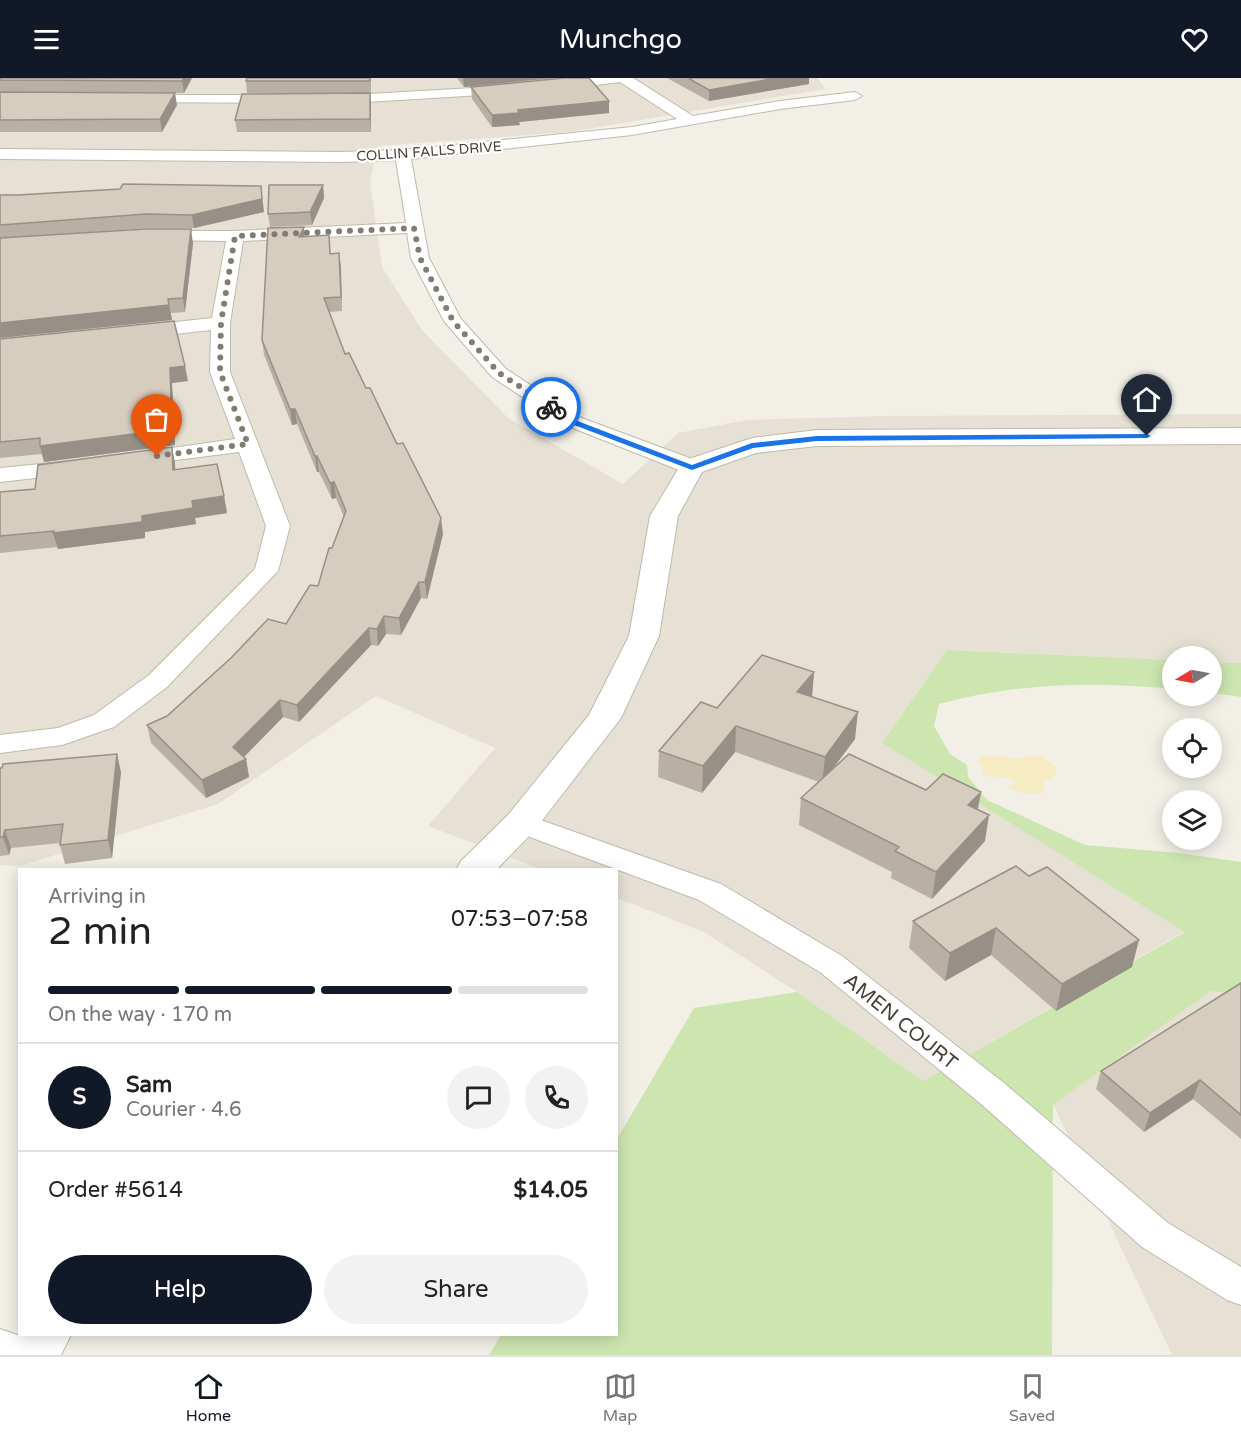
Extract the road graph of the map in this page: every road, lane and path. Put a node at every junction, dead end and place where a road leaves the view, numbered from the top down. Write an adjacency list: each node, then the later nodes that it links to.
1 (619, 78): 6 (street)
2 (624, 78): 7 (street)
3 (855, 96): 7 (street, COLLIN FALLS DRIVE)
4 (126, 99): 5 (street)
5 (297, 100)
6 (320, 100)
7 (691, 121): 9 (street, COLLIN FALLS DRIVE)
8 (0, 154): 9 (street, COLLIN FALLS DRIVE)
9 (403, 155): 10 (street)
10 (414, 228): 12 (street); 19 (street)
11 (136, 236): 12 (street)
12 (235, 236): 13 (street)
13 (221, 323): 14 (street); 16 (street)
14 (121, 334)
15 (1241, 436): 19 (street)
16 (248, 444): 17 (street); 21 (street)
17 (112, 463)
18 (89, 466): 20 (street)
19 (692, 467): 22 (street)
20 (0, 475)
21 (0, 744)
22 (521, 823): 23 (street); 24 (street, AMEN COURT)
23 (476, 868)
24 (1241, 1288)
25 (46, 1336): 28 (street)
26 (0, 1347): 27 (street)
27 (24, 1355)
28 (33, 1355)

